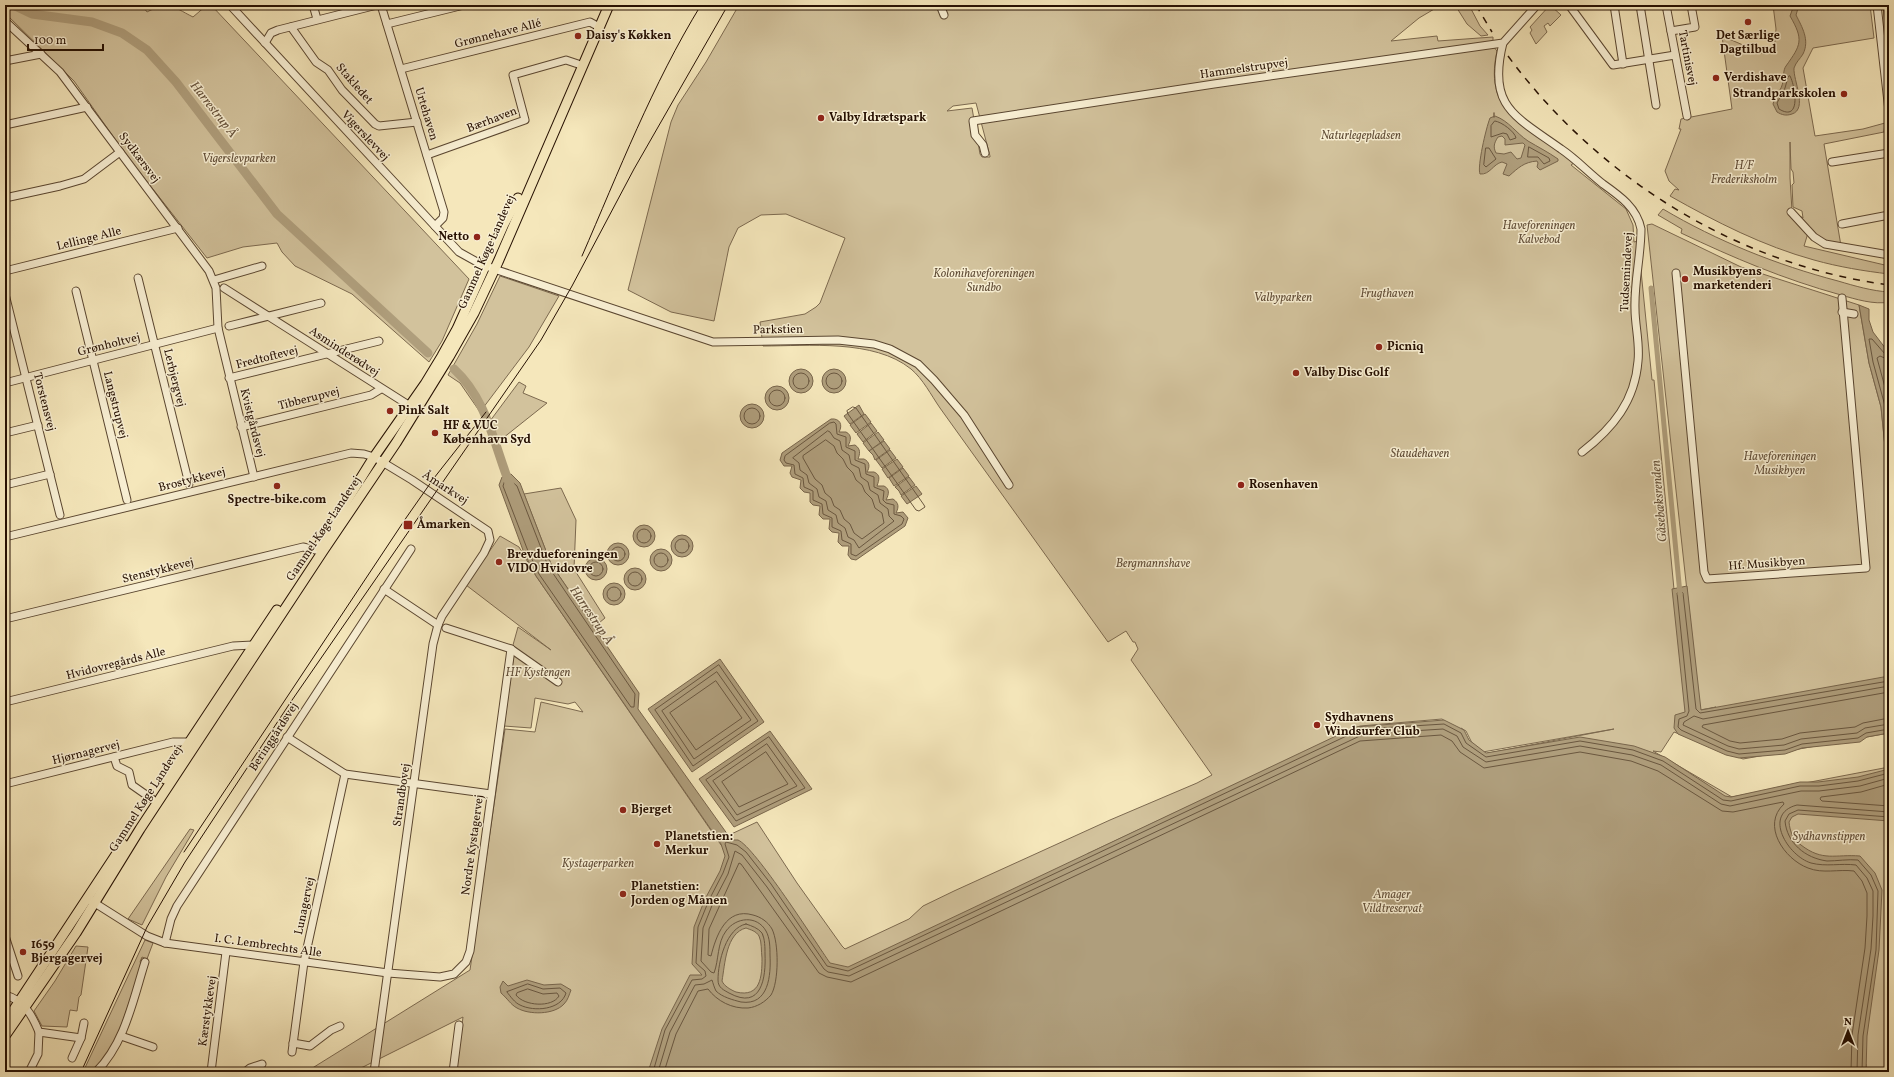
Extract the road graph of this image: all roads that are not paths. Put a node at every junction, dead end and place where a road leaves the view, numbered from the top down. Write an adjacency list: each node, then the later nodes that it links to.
1 (230, 5): 23 (street, Vigerslevvej)
2 (313, 5): 17 (street)
3 (377, 5): 17 (street)
4 (381, 5): 19 (street, Urtehaven)
5 (464, 5): 19 (street)
6 (604, 5): 20 (main road, Gammel Køge Landevej)
7 (609, 5): 20 (main road, Gammel Køge Landevej)
8 (940, 5): 16 (street)
9 (1537, 5): 24 (street)
10 (1569, 5): 30 (street)
11 (1614, 5): 30 (street)
12 (1640, 5): 27 (street)
13 (1666, 5): 22 (street, Tartinisvej)
14 (1691, 5): 22 (street)
15 (1877, 5): 34 (street)
16 (944, 15)
17 (317, 20): 21 (street)
18 (5, 21): 25 (street, Sydkærsvej)
19 (387, 24): 31 (street, Urtehaven)
20 (597, 26): 29 (main road, Gammel Køge Landevej); 31 (street, Grønnehave Allé); 51 (main road, Gammel Køge Landevej)
21 (290, 27): 23 (street); 36 (street, Stakledet)
22 (1671, 31): 26 (street, Tartinisvej)
23 (265, 43): 47 (street, Vigerslevvej)
24 (1503, 43): 39 (street, Hammelstrupvej); 79 (street, Tudsemindevej)
25 (40, 54): 28 (street); 33 (street, Sydkærsvej)
26 (1675, 56): 27 (street); 35 (street, Tartinisvej)
27 (1649, 60): 30 (street); 32 (street)
28 (5, 61)
29 (578, 64): 41 (street, Bærhaven); 51 (main road, Gammel Køge Landevej)
30 (1623, 64)
31 (401, 69): 36 (street, Urtehaven)
32 (1656, 105)
33 (87, 107): 37 (street); 38 (street, Sydkærsvej)
34 (1889, 111)
35 (1687, 116)
36 (417, 122): 41 (street, Urtehaven)
37 (5, 125)
38 (120, 152): 43 (street); 48 (street, Sydkærsvej)
39 (985, 153)
40 (1889, 153): 42 (street)
41 (427, 155): 47 (street, Urtehaven)
42 (1832, 162)
43 (5, 198)
44 (1791, 212): 49 (street)
45 (1889, 215): 46 (street)
46 (1842, 224)
47 (435, 226): 51 (street, Vigerslevvej)
48 (178, 228): 52 (street, Lellinge Alle); 55 (street, Sydkærsvej)
49 (1889, 255)
50 (262, 266): 55 (street)
51 (490, 267): 70 (main road, Gammel Køge Landevej); 85 (street, Parkstien)
52 (5, 271)
53 (1676, 273): 61 (street, Hf. Musikbyen)
54 (138, 278): 67 (street, Lerbjergvej)
55 (214, 280): 65 (street, Sydkærsvej)
56 (224, 288): 63 (street, Asminderødvej)
57 (76, 291): 69 (street, Langstrupvej)
58 (5, 294): 71 (street, Torstensvej)
59 (1842, 298): 61 (street, Hf. Musikbyen)
60 (321, 303): 63 (street)
61 (1842, 312): 62 (street)
62 (1854, 314)
63 (267, 316): 64 (street); 68 (street, Asminderødvej)
64 (229, 326)
65 (218, 328): 67 (street, Grønholtvej); 72 (street, Kvistgårdsvej)
66 (379, 341): 68 (street, Fredtoftevej)
67 (154, 345): 69 (street, Grønholtvej); 84 (street, Lerbjergvej)
68 (327, 354): 72 (street, Fredtoftevej); 74 (street, Asminderødvej)
69 (93, 360): 71 (street, Grønholtvej); 87 (street, Langstrupvej)
70 (438, 370): 75 (main road, Gammel Køge Landevej); 81 (main road, Gammel Køge Landevej)
71 (26, 377): 73 (street, Grønholtvej); 76 (street, Torstensvej)
72 (229, 378): 77 (street, Kvistgårdsvej)
73 (5, 383)
74 (381, 389): 75 (street, Asminderødvej); 77 (street, Tibberupvej)
75 (410, 406): 80 (main road, Gammel Køge Landevej)
76 (38, 425): 78 (street); 82 (street, Torstensvej)
77 (241, 427): 83 (street, Kvistgårdsvej)
78 (5, 433)
79 (1582, 452)
80 (374, 457): 81 (street, Brostykkevej); 83 (street, Brostykkevej); 92 (main road, Gammel Køge Landevej)
81 (384, 463): 89 (street, Åmarkvej); 113 (main road, Gammel Køge Landevej)
82 (50, 474): 86 (street); 88 (street, Torstensvej)
83 (254, 477): 90 (street, Brostykkevej)
84 (189, 484)
85 (1009, 484)
86 (5, 486)
87 (127, 500)
88 (60, 515)
89 (491, 535): 95 (street, Strandbovej)
90 (5, 537)
91 (412, 549): 93 (street, Beringgårdsvej)
92 (316, 550): 94 (street, Stenstykkevej); 97 (main road, Gammel Køge Landevej)
93 (384, 589): 95 (street); 103 (street, Beringgårdsvej)
94 (5, 619)
95 (438, 625): 109 (street, Strandbovej)
96 (446, 628): 99 (street)
97 (253, 645): 98 (street, Hvidovregårds Alle); 100 (main road, Gammel Køge Landevej)
98 (233, 646): 100 (street); 102 (street, Hvidovregårds Alle)
99 (511, 649): 101 (street); 111 (street, Nordre Kystagervej)
100 (246, 655): 105 (main road, Gammel Køge Landevej)
101 (558, 682)
102 (5, 702)
103 (287, 736): 108 (street); 115 (street, Beringgårdsvej)
104 (173, 742): 105 (street, Hjørnagervej); 106 (street); 107 (street, Hjørnagervej)
105 (190, 742): 106 (main road, Gammel Køge Landevej)
106 (182, 754): 112 (main road, Gammel Køge Landevej)
107 (114, 757): 110 (street, Hjørnagervej); 112 (street, Gammel Køge Landevej)
108 (345, 774): 109 (street); 118 (street, Lunagervej)
109 (414, 783): 111 (street); 119 (street, Strandbovej)
110 (5, 784)
111 (491, 794): 119 (street, Nordre Kystagervej)
112 (152, 799): 113 (main road, Gammel Køge Landevej)
113 (91, 901): 115 (street, I. C. Lembrechts Alle); 122 (main road, Gammel Køge Landevej)
114 (5, 936): 120 (street)
115 (165, 942): 116 (street, I. C. Lembrechts Alle)
116 (226, 952): 118 (street, I. C. Lembrechts Alle); 138 (street, Kærstykkevej)
117 (145, 962): 129 (street)
118 (304, 962): 119 (street, I. C. Lembrechts Alle); 131 (street, Lunagervej)
119 (388, 974): 140 (street, Strandbovej)
120 (18, 976)
121 (5, 995): 122 (street)
122 (22, 1004): 123 (main road, Gammel Køge Landevej); 127 (street); 128 (main road, Gammel Køge Landevej)
123 (5, 1023)
124 (84, 1023): 130 (street)
125 (459, 1025): 141 (street)
126 (340, 1026): 131 (street)
127 (39, 1032): 130 (street); 136 (street)
128 (5, 1036)
129 (121, 1036): 132 (street); 137 (street)
130 (81, 1038): 134 (street)
131 (293, 1043): 133 (street, Lunagervej)
132 (153, 1047)
133 (292, 1052)
134 (72, 1058)
135 (262, 1064): 139 (street)
136 (29, 1072)
137 (96, 1072)
138 (210, 1072)
139 (245, 1072)
140 (374, 1072)
141 (453, 1072)

